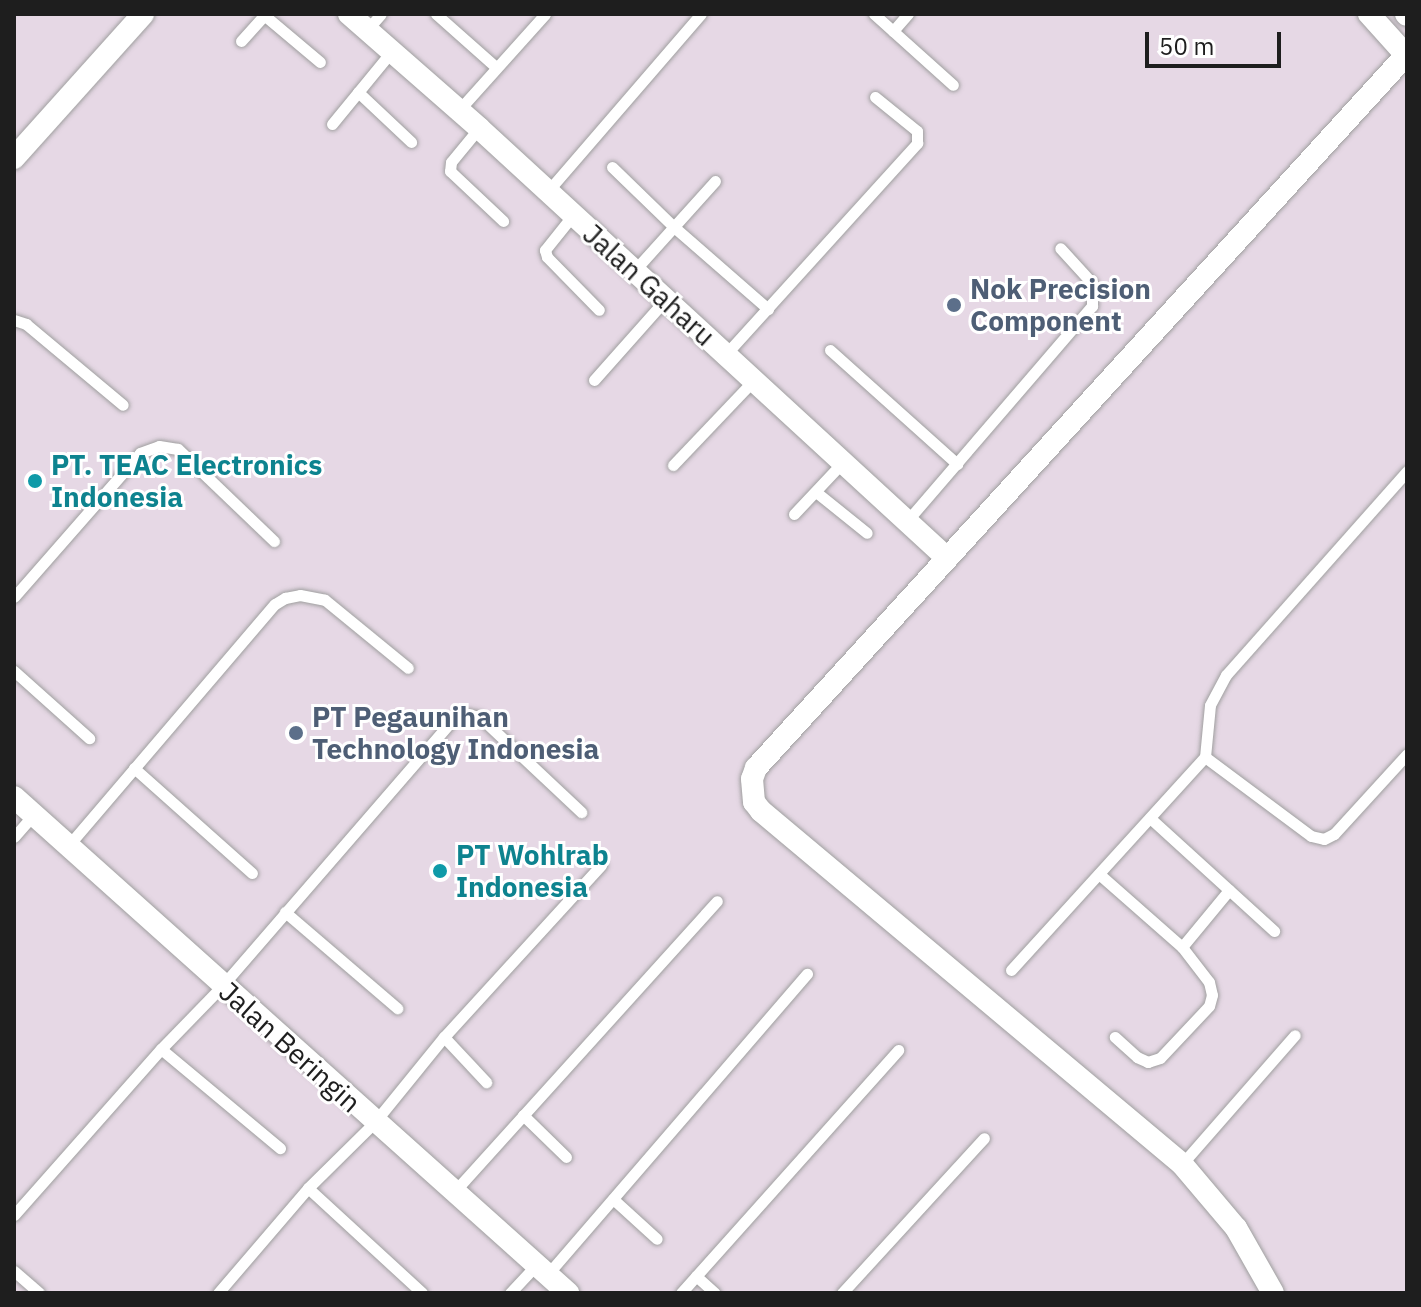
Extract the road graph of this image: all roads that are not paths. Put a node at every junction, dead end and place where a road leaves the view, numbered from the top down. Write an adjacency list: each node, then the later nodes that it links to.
1 (143, 14): 24 (street)
2 (349, 14): 10 (street, Jalan Gaharu)
3 (436, 14): 16 (lane)
4 (545, 14): 16 (lane)
5 (701, 14): 27 (lane)
6 (874, 14): 11 (lane)
7 (908, 14): 11 (lane)
8 (1369, 14): 14 (street)
9 (264, 15): 12 (lane); 15 (lane)
10 (374, 22): 13 (street, Jalan Gaharu)
11 (893, 31): 17 (lane)
12 (241, 41)
13 (392, 51): 18 (lane); 20 (street, Jalan Gaharu)
14 (1406, 54): 51 (street)
15 (320, 62)
16 (496, 67): 20 (lane)
17 (953, 85)
18 (358, 92): 21 (lane); 23 (lane)
19 (875, 97): 34 (lane)
20 (459, 110): 22 (street, Jalan Gaharu)
21 (332, 124)
22 (479, 128): 27 (street, Jalan Gaharu); 29 (lane)
23 (411, 142)
24 (14, 158)
25 (612, 167): 30 (lane)
26 (715, 181): 30 (lane)
27 (548, 191): 28 (street, Jalan Gaharu)
28 (573, 215): 32 (street, Jalan Gaharu); 35 (lane)
29 (503, 221)
30 (674, 227): 32 (lane); 34 (lane)
31 (1060, 248): 43 (lane)
32 (634, 271): 33 (street, Jalan Gaharu)
33 (665, 300): 38 (street, Jalan Gaharu); 39 (lane)
34 (768, 309): 38 (lane)
35 (599, 310)
36 (14, 320): 41 (lane)
37 (830, 350): 43 (lane)
38 (726, 354): 40 (street, Jalan Gaharu)
39 (594, 380)
40 (754, 380): 42 (street, Jalan Gaharu); 44 (lane)
41 (123, 405)
42 (843, 462): 46 (lane); 48 (street, Jalan Gaharu)
43 (957, 464): 48 (lane)
44 (673, 465)
45 (1407, 471): 57 (lane)
46 (816, 492): 47 (lane); 49 (lane)
47 (794, 514)
48 (907, 521): 51 (street, Jalan Gaharu)
49 (867, 533)
50 (274, 541): 52 (lane)
51 (947, 558): 88 (street)
52 (14, 597)
53 (408, 668): 58 (lane)
54 (14, 671): 55 (lane)
55 (89, 738)
56 (1407, 754): 57 (lane)
57 (1205, 757): 62 (lane)
58 (134, 768): 64 (lane); 66 (lane)
59 (14, 797): 61 (street, Jalan Beringin)
60 (581, 812): 70 (lane)
61 (33, 815): 63 (lane); 64 (street, Jalan Beringin)
62 (1150, 818): 67 (lane); 68 (lane)
63 (14, 837)
64 (68, 846): 75 (street, Jalan Beringin)
65 (601, 865): 78 (lane)
66 (252, 873)
67 (1099, 874): 72 (lane); 73 (lane)
68 (1229, 890): 71 (lane); 72 (lane)
69 (717, 901): 83 (lane)
70 (285, 912): 75 (lane); 76 (lane)
71 (1274, 931)
72 (1182, 947): 79 (lane)
73 (1011, 970)
74 (807, 974): 91 (lane)
75 (222, 986): 80 (lane); 84 (street, Jalan Beringin)
76 (397, 1008)
77 (1295, 1035): 88 (lane)
78 (444, 1037): 82 (lane); 84 (lane)
79 (1115, 1037)
80 (161, 1049): 86 (lane); 92 (lane)
81 (898, 1050): 96 (lane)
82 (486, 1082)
83 (523, 1115): 87 (lane); 90 (lane)
84 (374, 1123): 89 (lane); 90 (street, Jalan Beringin)
85 (984, 1138): 104 (lane)
86 (280, 1148)
87 (566, 1157)
88 (1182, 1164): 105 (street)
89 (308, 1188): 98 (lane); 99 (lane)
90 (454, 1193): 94 (street, Jalan Beringin)
91 (613, 1199): 93 (lane); 94 (lane)
92 (14, 1215)
93 (657, 1239)
94 (542, 1270): 100 (lane); 101 (street, Jalan Beringin)
95 (14, 1271): 97 (lane)
96 (696, 1276): 102 (lane); 103 (lane)
97 (39, 1293)
98 (218, 1293)
99 (422, 1293)
100 (510, 1293)
101 (568, 1293)
102 (681, 1293)
103 (715, 1293)
104 (842, 1293)
105 (1273, 1293)

